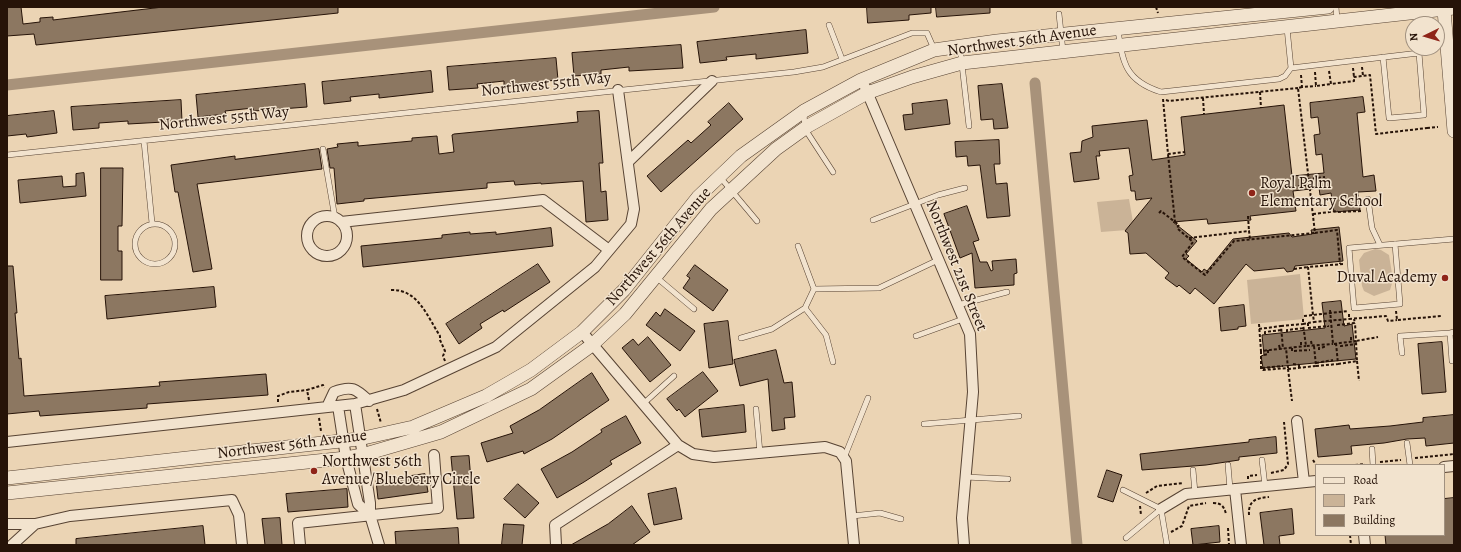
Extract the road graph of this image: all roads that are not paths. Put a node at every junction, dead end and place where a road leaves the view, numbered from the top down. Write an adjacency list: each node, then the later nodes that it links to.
1 (1328, 7): 8 (street, Northwest 56th Avenue)
2 (1336, 7): 5 (lane)
3 (1447, 8): 5 (street, Northwest 56th Avenue); 25 (street)
4 (1059, 14): 9 (lane)
5 (1337, 22): 7 (street, Northwest 56th Avenue)
6 (830, 25): 15 (lane)
7 (1287, 27): 10 (street, Northwest 56th Avenue); 17 (lane)
8 (1118, 29): 9 (street, Northwest 56th Avenue); 10 (lane)
9 (1061, 34): 11 (street, Northwest 56th Avenue); 13 (lane)
10 (1120, 45): 13 (street, Northwest 56th Avenue); 17 (lane)
11 (960, 46): 12 (street, Northwest 56th Avenue); 16 (lane)
12 (934, 50): 15 (lane, Northwest 55th Way); 18 (street, Northwest 56th Avenue)
13 (1063, 52): 16 (street, Northwest 56th Avenue)
14 (1383, 57): 14 (lane); 17 (lane)
15 (842, 59): 19 (lane, Northwest 55th Way)
16 (962, 63): 21 (street, Northwest 56th Avenue); 23 (lane)
17 (1292, 68)
18 (861, 80): 21 (street, Northwest 21st Street); 22 (street, Northwest 56th Avenue)
19 (712, 81): 20 (lane, Northwest 55th Way); 29 (street)
20 (618, 90): 26 (lane, Northwest 55th Way); 29 (street, Northwest 56th Avenue)
21 (867, 93): 24 (street, Northwest 56th Avenue); 35 (street, Northwest 21st Street)
22 (804, 111): 24 (lane); 31 (street, Northwest 56th Avenue)
23 (970, 126)
24 (805, 129): 30 (lane); 33 (street, Northwest 56th Avenue)
25 (1454, 131)
26 (144, 141): 28 (lane, Northwest 55th Way); 39 (lane, Northwest 55th Way)
27 (323, 149): 36 (lane)
28 (7, 155)
29 (628, 162): 44 (street, Northwest 56th Avenue)
30 (832, 172)
31 (719, 176): 33 (lane); 53 (street, Northwest 56th Avenue)
32 (965, 188): 35 (lane)
33 (731, 191): 38 (lane); 46 (street, Northwest 56th Avenue)
34 (1368, 199): 42 (lane)
35 (914, 204): 37 (lane); 45 (street, Northwest 21st Street)
36 (338, 220): 44 (street)
37 (873, 220)
38 (757, 221)
39 (152, 224): 39 (lane)
40 (1454, 238): 41 (lane)
41 (1395, 244): 42 (lane); 42 (lane)
42 (1380, 245)
43 (798, 246): 47 (lane)
44 (609, 250): 63 (street, Northwest 56th Avenue)
45 (938, 260): 47 (lane); 49 (street, Northwest 21st Street)
46 (656, 276): 51 (lane); 57 (street, Northwest 56th Avenue)
47 (814, 289): 50 (lane)
48 (1007, 292): 49 (lane)
49 (958, 305): 52 (street, Northwest 21st Street)
50 (805, 308): 56 (lane); 60 (lane)
51 (694, 309)
52 (964, 319): 55 (lane); 70 (street, Northwest 21st Street)
53 (582, 332): 57 (street); 73 (street, Northwest 56th Avenue)
54 (1452, 333): 58 (lane); 59 (lane)
55 (916, 336)
56 (740, 338)
57 (592, 345): 65 (street); 82 (street, Northwest 56th Avenue)
58 (1402, 353)
59 (1454, 361)
60 (833, 362)
61 (674, 376): 65 (lane)
62 (868, 398): 81 (lane)
63 (369, 401): 64 (street, Northwest 56th Avenue); 67 (street)
64 (355, 404): 66 (street, Northwest 56th Avenue); 73 (street)
65 (643, 404): 77 (street)
66 (338, 406): 67 (street, Northwest 56th Avenue); 74 (street)
67 (327, 407): 75 (street, Northwest 56th Avenue)
68 (756, 409): 79 (lane)
69 (1019, 416): 70 (lane)
70 (970, 420): 72 (lane); 89 (street, Northwest 21st Street)
71 (1297, 421): 93 (street)
72 (924, 424)
73 (359, 439): 74 (street, Northwest 56th Avenue); 82 (street)
74 (343, 441): 83 (street); 90 (street, Northwest 56th Avenue)
75 (7, 442)
76 (1407, 443): 86 (lane)
77 (678, 445): 79 (street); 110 (street)
78 (1372, 450): 85 (lane)
79 (760, 453): 81 (street)
80 (434, 455): 100 (street)
81 (842, 455): 101 (street)
82 (362, 456): 83 (street, Northwest 56th Avenue); 100 (street)
83 (346, 458): 98 (street, Northwest 56th Avenue); 100 (street)
84 (1262, 460): 94 (lane)
85 (1373, 464)
86 (1410, 464)
87 (1228, 465): 95 (lane)
88 (1193, 470): 97 (lane)
89 (965, 477): 91 (lane); 112 (street, Northwest 21st Street)
90 (7, 478)
91 (1008, 479)
92 (1315, 481): 93 (street)
93 (1304, 482): 94 (street)
94 (1265, 486): 95 (street)
95 (1233, 489): 97 (street); 114 (street)
96 (1123, 490): 99 (lane)
97 (1195, 493): 99 (street)
98 (7, 494)
99 (1161, 509): 105 (lane); 113 (lane)
100 (370, 515): 108 (street); 109 (street)
101 (852, 516): 102 (lane); 111 (street)
102 (900, 519)
103 (7, 524): 104 (street)
104 (35, 524): 106 (street); 107 (street)
105 (1126, 538)
106 (12, 545)
107 (242, 545)
108 (300, 545)
109 (379, 545)
110 (556, 545)
111 (854, 545)
112 (964, 545)
113 (1166, 545)
114 (1240, 545)

